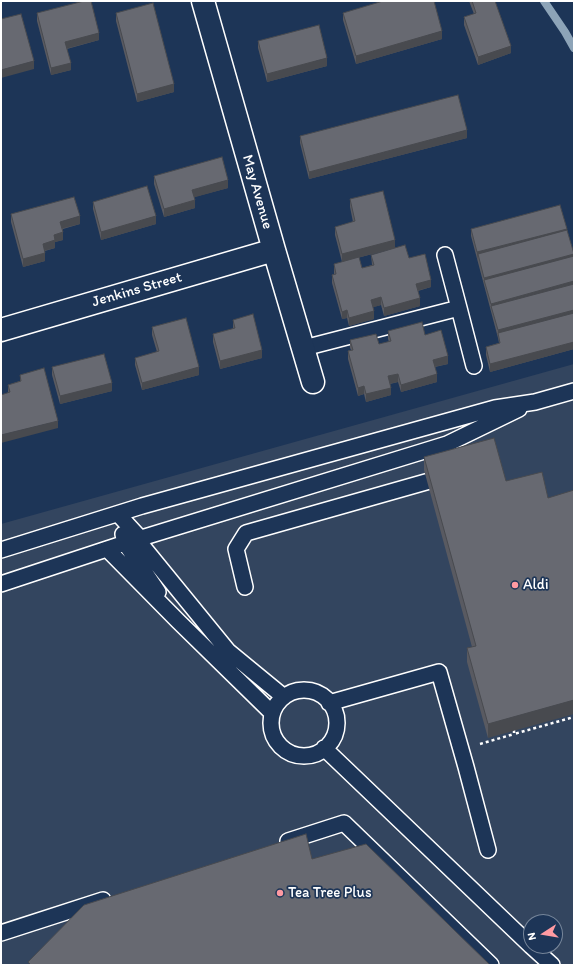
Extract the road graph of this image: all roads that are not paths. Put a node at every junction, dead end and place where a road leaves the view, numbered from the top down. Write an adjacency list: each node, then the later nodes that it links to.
1 (203, 1): 2 (street, May Avenue)
2 (274, 250): 5 (street, Jenkins Street); 6 (street, May Avenue)
3 (445, 255): 4 (lane)
4 (459, 308): 6 (lane); 7 (lane)
5 (1, 330)
6 (304, 348): 8 (street, May Avenue)
7 (474, 366)
8 (313, 382)
9 (574, 391): 10 (lane)
10 (535, 402): 12 (lane); 13 (lane)
11 (463, 472): 18 (lane)
12 (118, 514): 13 (lane); 14 (lane); 16 (lane)
13 (140, 538): 14 (lane); 20 (lane)
14 (125, 543): 15 (lane); 19 (lane)
15 (107, 549): 17 (lane); 19 (lane)
16 (1, 550)
17 (1, 584)
18 (245, 587)
19 (178, 622): 22 (lane)
20 (284, 697): 21 (lane); 22 (lane)
21 (330, 703): 23 (lane); 25 (lane)
22 (272, 713): 23 (lane)
23 (324, 748): 28 (lane)
24 (277, 844): 30 (lane)
25 (488, 850)
26 (113, 897): 27 (lane)
27 (1, 933)
28 (523, 938)
29 (540, 954): 31 (lane)
30 (491, 965)
31 (552, 965)

